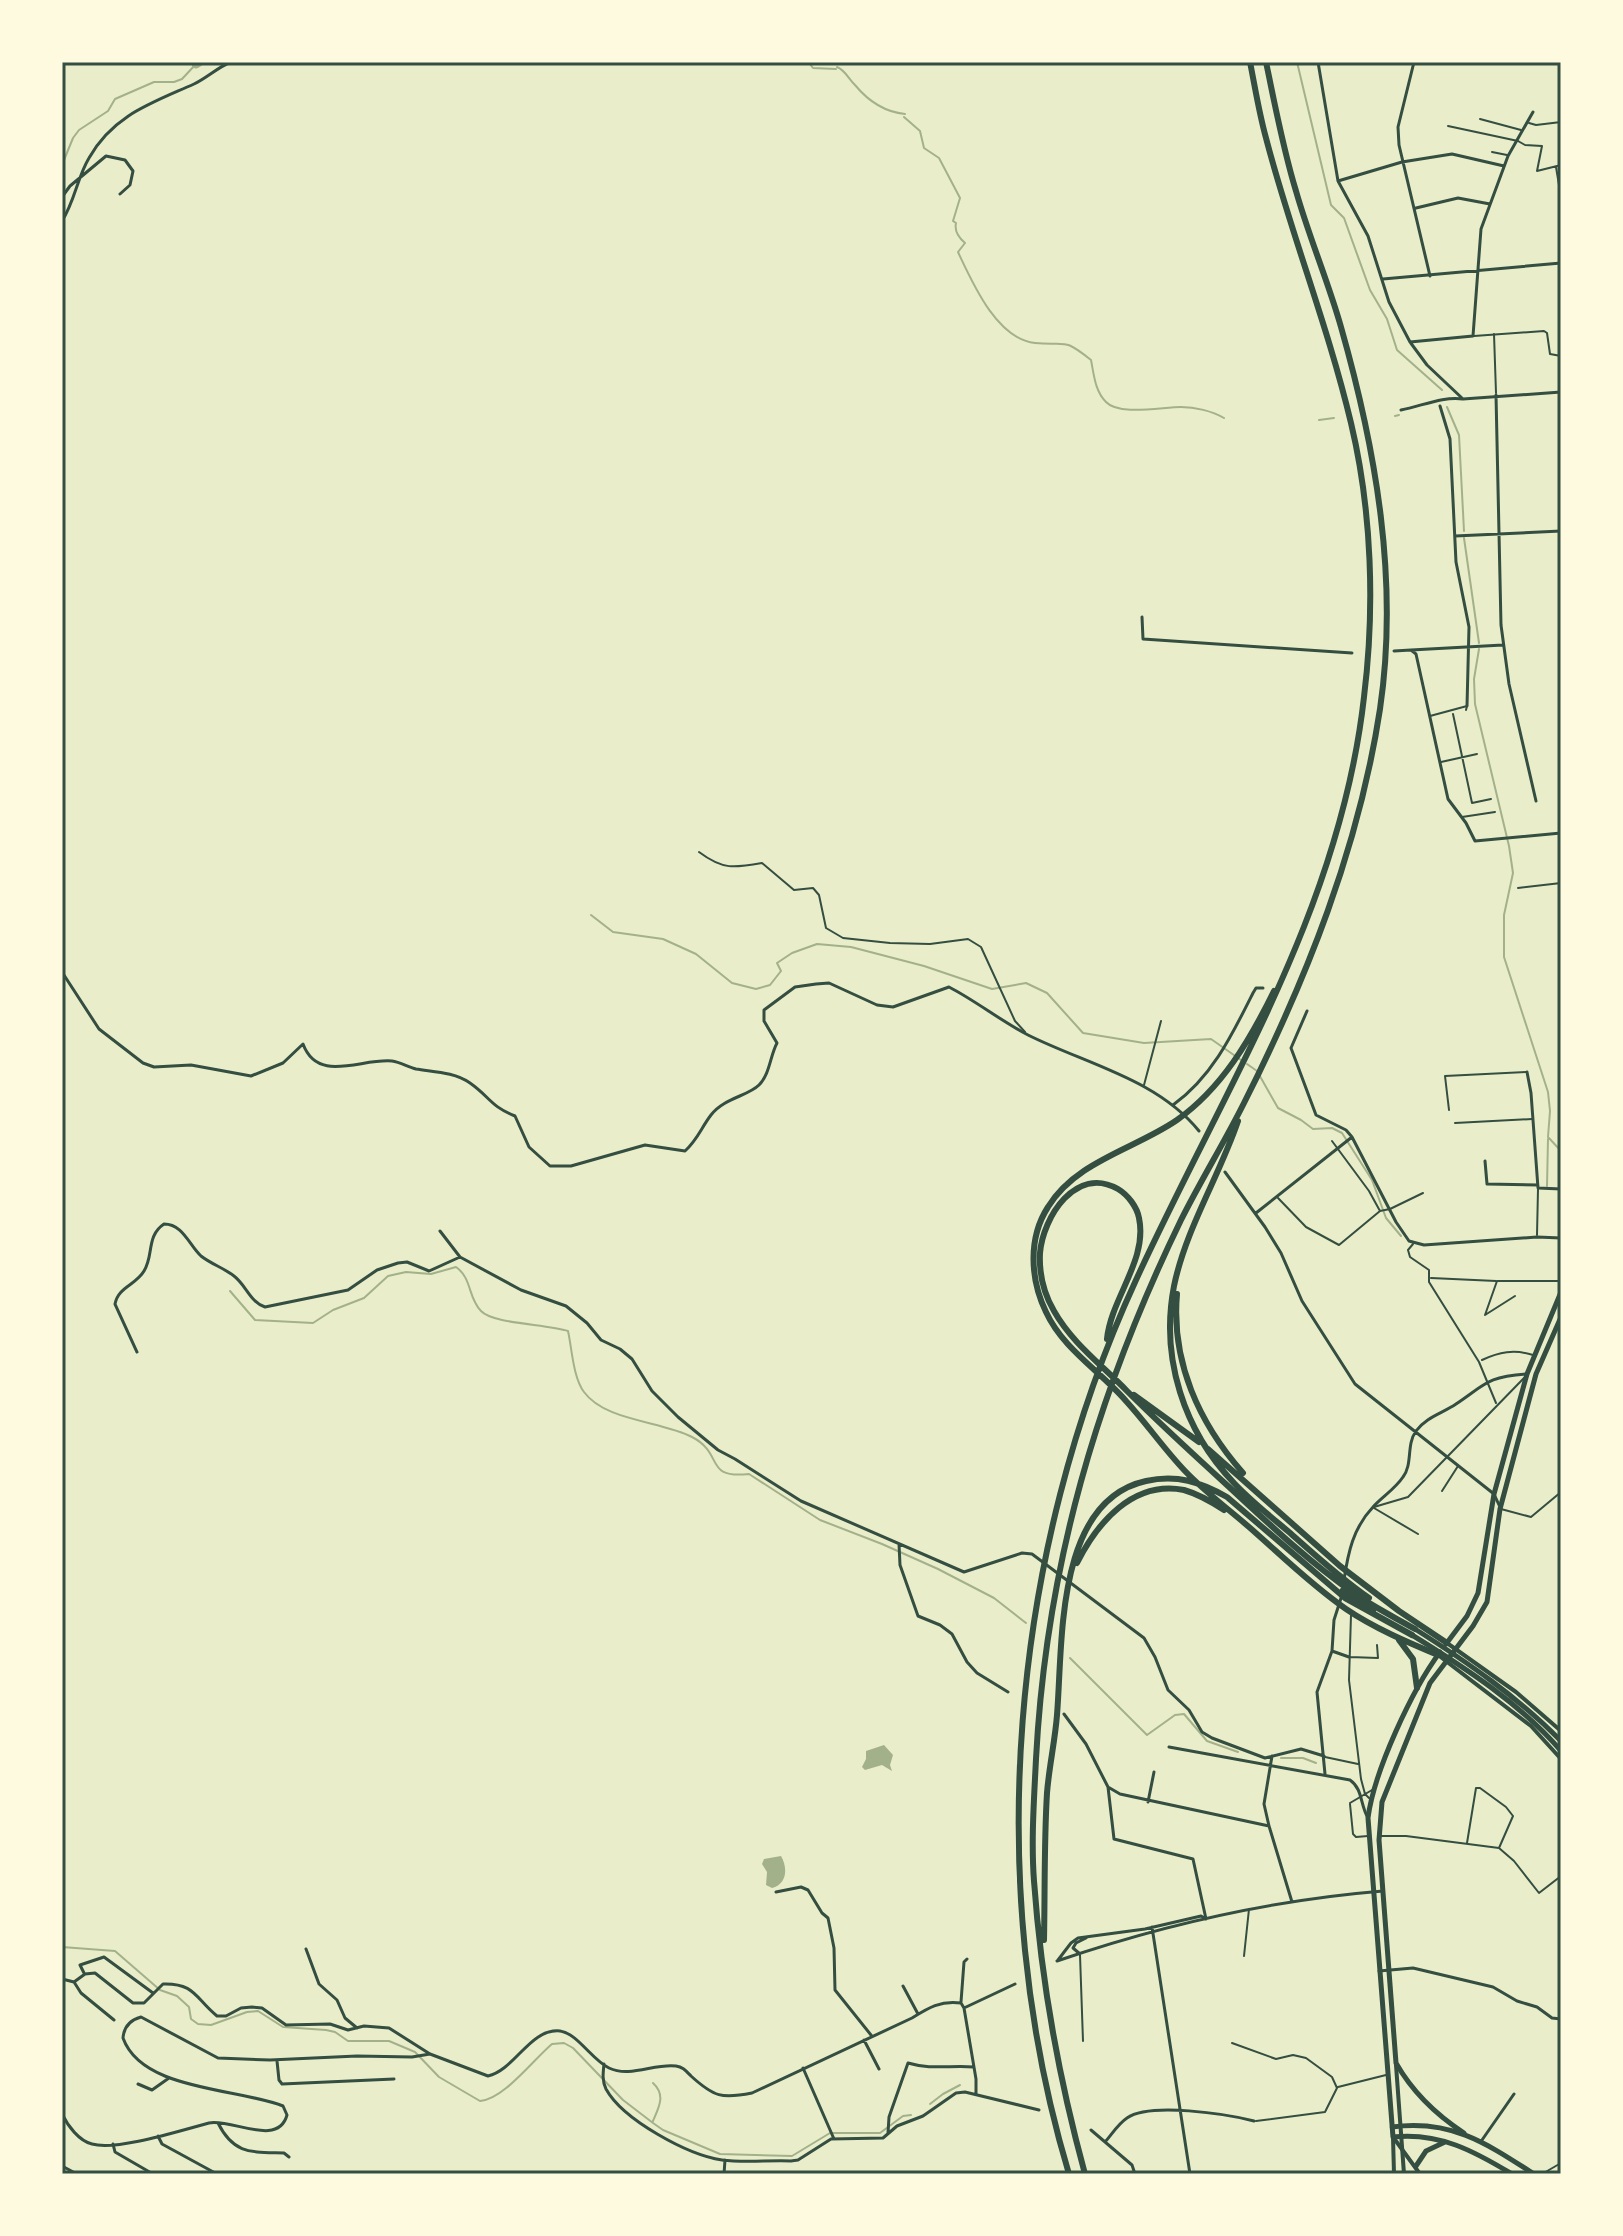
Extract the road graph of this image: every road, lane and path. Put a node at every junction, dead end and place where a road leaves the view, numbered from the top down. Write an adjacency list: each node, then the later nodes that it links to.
1 (231, 62): 19 (street)
2 (1250, 62): 63 (highway)
3 (1266, 62): 72 (highway)
4 (1318, 62): 20 (street)
5 (1414, 62): 15 (street)
6 (1533, 112): 9 (street)
7 (1480, 119): 11 (street)
8 (1561, 122): 9 (street)
9 (1528, 123): 11 (street)
10 (1448, 126): 12 (street)
11 (1523, 131): 12 (street)
12 (1518, 141): 14 (street); 18 (street)
13 (1492, 152): 14 (street)
14 (1508, 156): 17 (street)
15 (1402, 162): 17 (street); 20 (street); 25 (street)
16 (1561, 165): 18 (street)
17 (1504, 166): 24 (street)
18 (1556, 166): 23 (street)
19 (78, 181): 21 (street); 22 (street); 26 (street)
20 (1338, 181): 30 (street)
21 (120, 194)
22 (62, 197)
23 (1561, 197)
24 (1490, 204): 25 (street); 28 (street)
25 (1415, 208): 29 (street)
26 (62, 221)
27 (1561, 263): 28 (street)
28 (1477, 272): 29 (street); 32 (street)
29 (1430, 276): 30 (street)
30 (1383, 279): 33 (street)
31 (1494, 334): 32 (street); 34 (street); 36 (street)
32 (1473, 336): 33 (street)
33 (1410, 342): 37 (street)
34 (1561, 356)
35 (1561, 392): 36 (street)
36 (1496, 395): 37 (street); 41 (street)
37 (1463, 399): 39 (street)
38 (1440, 406): 42 (street)
39 (1401, 410)
40 (1561, 531): 41 (street)
41 (1500, 533): 42 (street); 44 (street)
42 (1455, 536): 45 (street)
43 (1142, 617): 48 (street)
44 (1503, 645): 45 (street); 56 (street)
45 (1470, 647): 46 (street); 49 (street)
46 (1411, 650): 47 (street); 51 (street)
47 (1394, 651)
48 (1352, 653)
49 (1466, 708): 51 (street)
50 (1453, 714): 53 (street)
51 (1429, 716): 54 (street)
52 (1477, 754): 53 (street)
53 (1461, 758): 54 (street); 55 (street)
54 (1439, 762): 58 (street)
55 (1491, 799)
56 (1536, 801)
57 (1495, 812): 58 (street)
58 (1462, 817): 59 (street)
59 (1561, 833)
60 (699, 852): 68 (street)
61 (1561, 883): 62 (street)
62 (1518, 888)
63 (1312, 912): 101 (highway); 108 (highway)
64 (62, 972): 68 (street)
65 (1263, 988): 71 (street)
66 (1307, 1011): 77 (street)
67 (1161, 1021): 70 (street)
68 (1025, 1033): 70 (street)
69 (1527, 1072): 73 (street); 74 (street)
70 (1144, 1085): 71 (street)
71 (1173, 1105): 76 (street)
72 (1244, 1105): 94 (highway); 180 (highway)
73 (1449, 1110)
74 (1533, 1118): 75 (street); 82 (street)
75 (1455, 1123)
76 (1199, 1131)
77 (1352, 1137): 79 (street); 86 (street)
78 (1332, 1141): 79 (street)
79 (1338, 1148): 85 (street); 87 (street)
80 (1485, 1161): 82 (street)
81 (1225, 1172): 88 (street)
82 (1538, 1186): 83 (street); 90 (street)
83 (1561, 1189)
84 (1423, 1193): 86 (street)
85 (1277, 1197): 87 (street); 88 (street)
86 (1390, 1209): 87 (street); 92 (street)
87 (1380, 1211)
88 (1256, 1213): 110 (street)
89 (440, 1231): 93 (street)
90 (1537, 1237): 91 (street); 92 (street)
91 (1561, 1238)
92 (1413, 1244): 95 (street)
93 (460, 1257): 102 (street); 122 (street)
94 (1183, 1257): 116 (highway); 125 (highway)
95 (1431, 1278): 96 (street); 104 (street)
96 (1497, 1281): 97 (street); 99 (street)
97 (1561, 1281)
98 (1561, 1292): 103 (main road)
99 (1515, 1296)
100 (1561, 1317): 118 (main road)
101 (1106, 1347): 107 (highway); 242 (highway)
102 (137, 1352)
103 (1534, 1356): 104 (street); 105 (main road)
104 (1479, 1362): 106 (street)
105 (1527, 1374): 106 (street); 109 (street); 115 (main road)
106 (1489, 1381): 109 (street); 110 (street)
107 (1127, 1391): 116 (highway); 121 (highway)
108 (1126, 1401): 119 (highway); 121 (highway)
109 (1496, 1404): 111 (street)
110 (1416, 1431): 111 (street); 117 (street)
111 (1446, 1455): 112 (street); 117 (street)
112 (1458, 1465): 113 (street); 115 (street)
113 (1442, 1491)
114 (1561, 1492): 118 (street)
115 (1494, 1494): 118 (street); 127 (main road)
116 (1264, 1497): 127 (highway)
117 (1373, 1507): 120 (street); 124 (street)
118 (1500, 1509): 129 (main road)
119 (1240, 1519): 123 (highway); 126 (highway)
120 (1418, 1534)
121 (1287, 1541): 125 (highway)
122 (899, 1546): 135 (street); 141 (street)
123 (1071, 1573): 125 (highway); 180 (highway)
124 (1343, 1582): 130 (street); 132 (street)
125 (1414, 1632): 138 (main road); 140 (main road)
126 (1397, 1637): 131 (highway); 134 (highway)
127 (1447, 1643): 129 (street); 131 (main road)
128 (1377, 1645): 132 (street)
129 (1456, 1649): 133 (main road); 137 (street)
130 (1332, 1651): 132 (street); 142 (street)
131 (1438, 1655): 133 (street); 134 (main road)
132 (1349, 1657): 144 (street)
133 (1446, 1660): 143 (street); 152 (main road)
134 (1417, 1688): 149 (main road)
135 (1008, 1692)
136 (1064, 1714): 148 (street)
137 (1561, 1731)
138 (1561, 1741)
139 (1169, 1747): 145 (street)
140 (1561, 1751)
141 (1272, 1756): 142 (street); 145 (street)
142 (1324, 1756): 144 (street); 147 (street)
143 (1561, 1759)
144 (1359, 1764): 149 (street)
145 (1272, 1765): 147 (street); 159 (street)
146 (1154, 1772): 151 (street)
147 (1325, 1774): 149 (street)
148 (1108, 1787): 151 (street); 170 (street)
149 (1365, 1796): 152 (street); 153 (street); 157 (main road); 157 (street)
150 (1345, 1800): 153 (street)
151 (1148, 1802): 159 (street)
152 (1382, 1802): 161 (main road)
153 (1350, 1804): 155 (street)
154 (1344, 1808): 155 (street)
155 (1350, 1809): 156 (street)
156 (1351, 1816): 158 (street); 158 (street)
157 (1368, 1818): 160 (main road)
158 (1351, 1823): 160 (street)
159 (1269, 1826): 168 (street)
160 (1368, 1836): 161 (main road); 167 (main road)
161 (1378, 1836): 162 (street); 165 (main road)
162 (1467, 1844): 163 (street); 163 (street)
163 (1499, 1848): 164 (street)
164 (1561, 1876)
165 (1383, 1891): 167 (street); 181 (main road)
166 (776, 1892): 195 (street)
167 (1373, 1892): 168 (street); 182 (main road)
168 (1292, 1902): 169 (street)
169 (1249, 1909): 170 (street); 178 (street)
170 (1206, 1919): 171 (street); 172 (street)
171 (1152, 1927): 172 (street); 173 (street)
172 (1153, 1933): 176 (street); 214 (street)
173 (1090, 1937): 174 (street); 176 (street)
174 (1068, 1948): 177 (street); 177 (street)
175 (306, 1949): 194 (street)
176 (1080, 1954): 177 (street); 197 (street)
177 (1071, 1956)
178 (1244, 1956)
179 (967, 1959): 189 (street)
180 (1043, 1964): 243 (highway)
181 (1389, 1970): 182 (street); 192 (street); 201 (main road)
182 (1379, 1971): 206 (main road)
183 (85, 1974): 185 (street); 188 (street); 188 (street)
184 (62, 1979): 185 (street)
185 (74, 1982): 193 (street)
186 (1015, 1984): 190 (street)
187 (903, 1986): 191 (street)
188 (153, 1993): 194 (street)
189 (961, 2003): 190 (street); 191 (street)
190 (964, 2008): 203 (street)
191 (918, 2014): 195 (street)
192 (1561, 2019)
193 (114, 2020)
194 (357, 2028): 199 (street)
195 (871, 2035): 196 (street)
196 (864, 2039): 204 (street); 205 (street)
197 (1083, 2041)
198 (1232, 2043): 210 (street)
199 (428, 2055): 200 (street); 202 (street)
200 (277, 2060): 207 (street); 208 (street)
201 (1396, 2063): 218 (street); 222 (main road)
202 (604, 2064): 204 (street); 233 (street)
203 (974, 2067): 211 (street); 221 (street)
204 (803, 2068): 223 (street)
205 (879, 2069)
206 (1387, 2075): 210 (street); 219 (main road)
207 (169, 2078): 209 (street); 217 (street)
208 (394, 2079)
209 (138, 2084)
210 (1337, 2088): 216 (street)
211 (976, 2094): 213 (street); 221 (street)
212 (1514, 2094): 227 (street)
213 (1039, 2110)
214 (1179, 2110): 216 (street); 228 (street); 237 (street)
215 (62, 2114): 230 (street)
216 (1254, 2121)
217 (218, 2123): 224 (street); 232 (street)
218 (1402, 2126): 219 (main road); 222 (main road); 225 (street)
219 (1392, 2127): 226 (main road)
220 (1091, 2130): 228 (street)
221 (888, 2132): 223 (street)
222 (1464, 2133): 227 (main road)
223 (834, 2135): 233 (street)
224 (158, 2136): 230 (street); 240 (street)
225 (1402, 2136): 226 (main road); 229 (main road); 231 (street)
226 (1393, 2137): 231 (street); 245 (street)
227 (1482, 2141): 249 (main road)
228 (1105, 2142): 244 (street)
229 (1450, 2142): 236 (main road); 248 (main road)
230 (113, 2144): 239 (street)
231 (1403, 2149): 236 (street); 246 (street)
232 (289, 2157)
233 (725, 2160): 241 (street)
234 (1561, 2163): 250 (street)
235 (62, 2166): 238 (street)
236 (1416, 2166): 247 (street)
237 (1189, 2173)
238 (77, 2174)
239 (153, 2174)
240 (217, 2174)
241 (724, 2174)
242 (1069, 2174)
243 (1085, 2174)
244 (1135, 2174)
245 (1394, 2174)
246 (1404, 2174)
247 (1420, 2174)
248 (1512, 2174)
249 (1534, 2174)
250 (1542, 2174)

